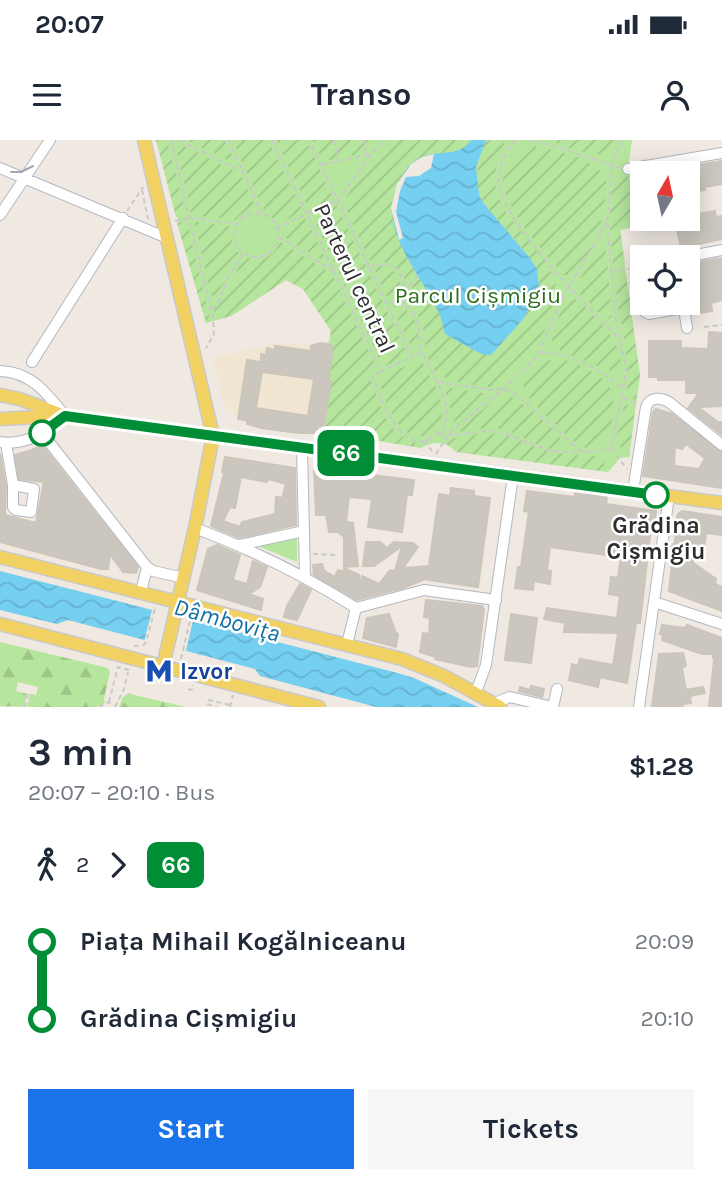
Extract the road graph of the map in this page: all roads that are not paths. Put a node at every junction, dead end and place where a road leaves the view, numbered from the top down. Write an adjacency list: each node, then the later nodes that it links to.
1 (50, 140): 6 (street)
2 (144, 140): 9 (main road)
3 (722, 153): 5 (street)
4 (0, 168): 6 (street)
5 (628, 169)
6 (26, 177): 7 (street); 8 (street)
7 (0, 215)
8 (123, 218): 9 (street); 14 (street)
9 (167, 237): 20 (main road)
10 (722, 250): 11 (street)
11 (700, 254)
12 (685, 315): 13 (street)
13 (687, 328)
14 (32, 362)
15 (0, 371): 17 (street)
16 (0, 395): 17 (main road)
17 (65, 416): 18 (main road); 19 (street); 20 (main road)
18 (0, 419)
19 (42, 433): 21 (street); 33 (street)
20 (213, 436): 23 (main road); 29 (main road)
21 (3, 442): 25 (street)
22 (722, 445): 26 (street)
23 (302, 447): 24 (main road); 30 (street)
24 (513, 475): 26 (main road); 37 (street)
25 (13, 485)
26 (634, 485): 27 (main road)
27 (669, 496): 28 (main road); 38 (street)
28 (722, 503)
29 (195, 528): 31 (street); 35 (main road)
30 (304, 531): 31 (street); 34 (street)
31 (239, 545): 34 (street)
32 (0, 557): 36 (main road)
33 (147, 566): 35 (street); 36 (street)
34 (305, 577): 40 (street)
35 (184, 578): 39 (main road)
36 (141, 592): 39 (main road)
37 (496, 600): 40 (street); 46 (street)
38 (654, 602): 42 (street); 50 (street)
39 (178, 605): 43 (main road); 44 (main road)
40 (356, 608): 43 (street)
41 (0, 624): 44 (main road)
42 (722, 624)
43 (347, 644): 46 (main road)
44 (163, 666): 48 (main road)
45 (558, 689): 49 (street)
46 (476, 692): 47 (main road)
47 (497, 705): 49 (street)
48 (319, 707)
49 (552, 707)
50 (639, 707)

